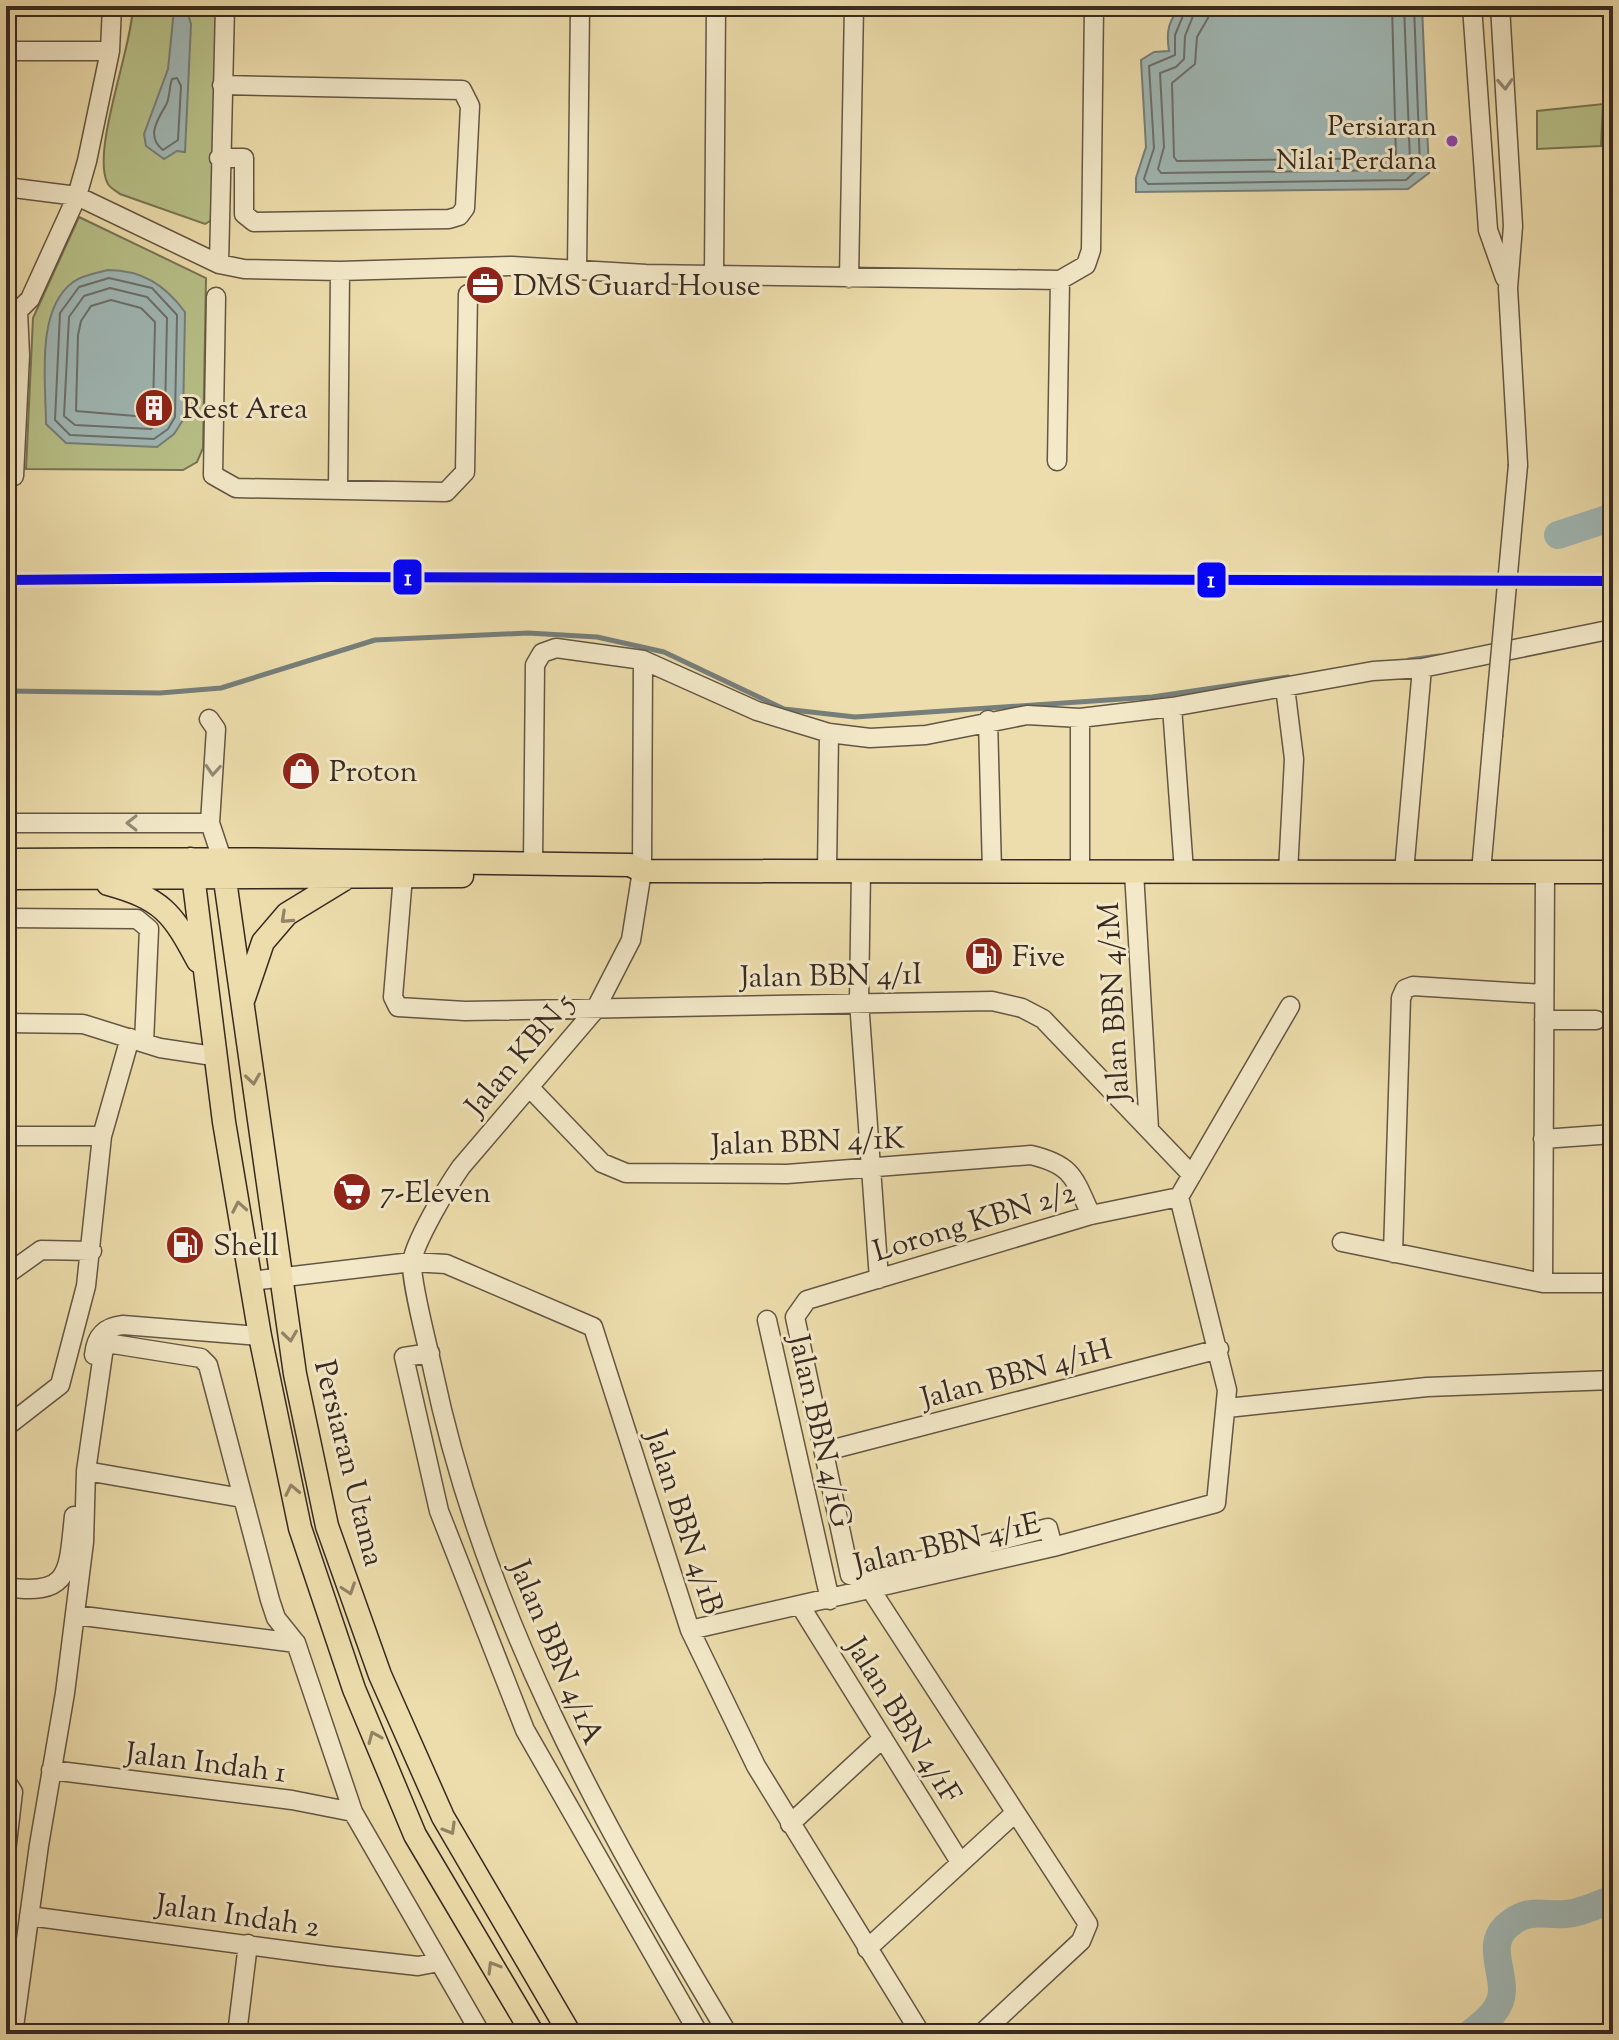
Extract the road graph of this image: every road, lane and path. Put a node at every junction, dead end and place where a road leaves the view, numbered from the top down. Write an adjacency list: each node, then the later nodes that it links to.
1 (112, 6): 10 (street)
2 (225, 6): 11 (street)
3 (580, 6): 16 (street)
4 (716, 6): 18 (street)
5 (854, 6): 19 (street)
6 (1094, 6): 20 (street)
7 (1472, 6): 21 (street)
8 (1500, 6): 21 (street, one-way to 21)
9 (6, 51): 10 (street)
10 (110, 51): 14 (street)
11 (222, 85): 12 (street); 12 (street)
12 (219, 158): 15 (street)
13 (6, 187): 14 (street)
14 (77, 196): 15 (street); 24 (street)
15 (219, 264): 17 (street)
16 (577, 270): 17 (street); 18 (street)
17 (340, 271): 28 (street)
18 (714, 275): 19 (street)
19 (849, 278): 20 (street)
20 (1060, 280): 26 (street)
21 (1508, 288): 53 (street, bridge)
22 (468, 294): 28 (street)
23 (216, 297): 28 (street)
24 (12, 311): 25 (street)
25 (11, 449): 27 (street)
26 (1057, 461)
27 (14, 476)
28 (338, 490)
29 (1613, 629): 31 (street)
30 (643, 660): 37 (street); 41 (street); 44 (street, Jalan KBN 5)
31 (1422, 668): 32 (street); 52 (street)
32 (1285, 687): 33 (street); 51 (street)
33 (1172, 707): 34 (street); 49 (street)
34 (1080, 718): 36 (street); 48 (street)
35 (209, 719): 39 (street, one-way to 39)
36 (988, 720): 37 (street); 47 (street)
37 (829, 733): 45 (street)
38 (6, 823): 39 (street, one-way to 38)
39 (210, 823): 42 (street); 43 (street)
40 (6, 860): 43 (main road)
41 (533, 863): 42 (main road); 44 (main road)
42 (223, 867): 43 (main road); 56 (main road); 64 (main road, Persiaran Utama)
43 (192, 868): 58 (main road); 61 (main road, Persiaran Utama)
44 (642, 871): 45 (main road); 57 (main road); 66 (street, Jalan KBN 5)
45 (827, 871): 46 (main road)
46 (861, 871): 47 (main road); 63 (street)
47 (992, 871): 48 (main road)
48 (1080, 871): 50 (main road)
49 (1184, 871): 50 (main road); 51 (main road)
50 (1134, 872): 73 (street, Jalan BBN 4/1M)
51 (1288, 872): 52 (main road)
52 (1404, 872): 53 (main road)
53 (1481, 872): 54 (main road)
54 (1545, 872): 55 (main road); 62 (street)
55 (1613, 872)
56 (351, 876): 57 (main road); 64 (main road, one-way to 64)
57 (403, 876): 66 (street, Jalan BBN 4/1I)
58 (80, 877): 59 (main road); 61 (main road)
59 (6, 878)
60 (6, 918): 70 (street)
61 (203, 969): 71 (main road, Persiaran Utama)
62 (1544, 994): 67 (street); 84 (street)
63 (859, 1001): 66 (street, Jalan BBN 4/1I); 73 (street, Jalan BBN 4/1I); 78 (street)
64 (243, 1002): 87 (main road, Persiaran Utama, one-way to 87)
65 (1290, 1006): 79 (street)
66 (595, 1010): 72 (street, Jalan KBN 5)
67 (1544, 1020): 68 (street); 77 (street)
68 (1596, 1020)
69 (6, 1023): 70 (street)
70 (137, 1041): 71 (street); 76 (street)
71 (213, 1056): 89 (main road, Persiaran Utama, one-way to 71)
72 (530, 1088): 78 (street, Jalan BBN 4/1K); 85 (street, Jalan KBN 5)
73 (1149, 1129): 79 (street, Jalan BBN 4/1I)
74 (1613, 1134): 77 (street)
75 (6, 1136): 76 (street)
76 (102, 1136): 83 (street)
77 (1543, 1139): 90 (street)
78 (868, 1168): 81 (street, Jalan BBN 4/1K); 88 (street)
79 (1192, 1175): 80 (street)
80 (1179, 1197): 81 (street, Lorong KBN 2/2); 94 (street)
81 (1091, 1215): 88 (street, Lorong KBN 2/2)
82 (1342, 1242): 84 (street)
83 (92, 1251): 86 (street); 98 (street)
84 (1393, 1253): 90 (street)
85 (412, 1262): 87 (street, Jalan BBN 4/1B); 95 (street, Jalan BBN 4/1A); 110 (street, Jalan BBN 4/1B)
86 (6, 1275)
87 (281, 1277): 89 (street, Jalan BBN 4/1B); 128 (main road, Persiaran Utama, one-way to 128)
88 (879, 1279): 99 (street, Lorong KBN 2/2)
89 (251, 1281): 93 (main road, Persiaran Utama)
90 (1543, 1283): 91 (street)
91 (1613, 1283)
92 (767, 1320): 107 (street, Jalan BBN 4/1G)
93 (260, 1336): 105 (street); 127 (main road, Persiaran Utama, one-way to 93)
94 (1219, 1349): 97 (street); 99 (street, Jalan BBN 4/1H)
95 (430, 1353): 103 (street, Jalan BBN 4/1A); 104 (street)
96 (1613, 1380): 97 (street)
97 (1227, 1408): 102 (street, Jalan BBN 4/1E)
98 (6, 1427)
99 (826, 1451): 102 (street)
100 (86, 1471): 101 (street); 101 (street); 109 (street)
101 (242, 1498): 111 (street)
102 (1053, 1547): 106 (street, Jalan BBN 4/1E)
103 (490, 1570): 104 (street); 130 (street, Jalan BBN 4/1A)
104 (466, 1580): 129 (street)
105 (6, 1587)
106 (871, 1590): 107 (street, Jalan BBN 4/1E); 116 (street)
107 (830, 1600): 108 (street, Jalan BBN 4/1E)
108 (801, 1607): 110 (street, Jalan BBN 4/1E); 112 (street, Jalan BBN 4/1F)
109 (75, 1615): 111 (street); 113 (street)
110 (690, 1630): 117 (street, Jalan BBN 4/1B)
111 (296, 1643): 115 (street)
112 (883, 1738): 117 (street); 119 (street, Jalan BBN 4/1F)
113 (51, 1770): 115 (street, Jalan Indah 1); 120 (street)
114 (6, 1781): 118 (street)
115 (353, 1812): 123 (street)
116 (1015, 1813): 119 (street); 132 (street)
117 (790, 1824): 122 (street, Jalan BBN 4/1B)
118 (6, 1852)
119 (960, 1862): 122 (street)
120 (29, 1916): 121 (street, Jalan Indah 2); 124 (street)
121 (248, 1944): 123 (street, Jalan Indah 2); 125 (street)
122 (867, 1949): 131 (street, Jalan BBN 4/1B)
123 (439, 1962): 126 (street)
124 (13, 2034)
125 (237, 2034)
126 (481, 2034)
127 (533, 2034)
128 (570, 2034)
129 (699, 2034)
130 (728, 2034)
131 (921, 2034)
132 (981, 2034)

